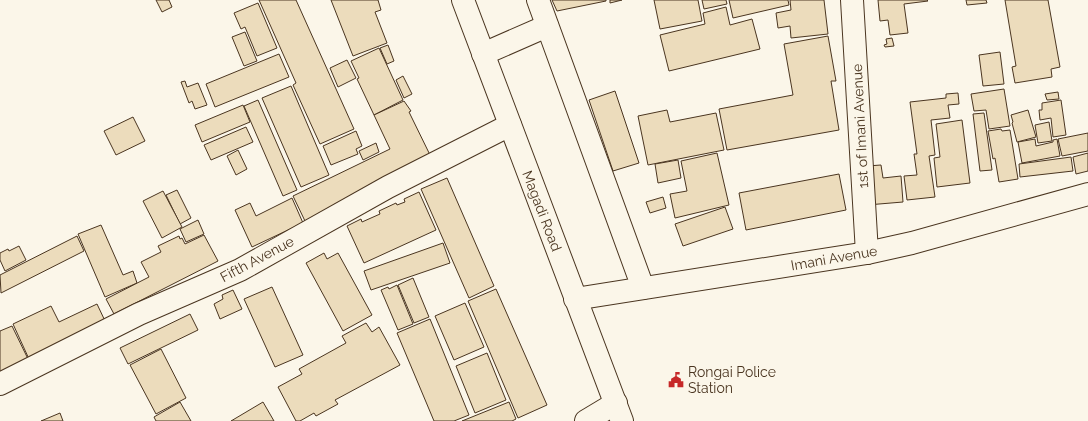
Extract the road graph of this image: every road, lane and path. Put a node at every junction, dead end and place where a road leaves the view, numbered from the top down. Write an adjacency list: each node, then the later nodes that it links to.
1 (463, 0): 5 (main road, Magadi Road)
2 (538, 0): 4 (main road)
3 (852, 0): 8 (main road, 1st of Imani Avenue)
4 (547, 26): 5 (main road); 9 (main road)
5 (483, 54): 6 (main road, Magadi Road)
6 (510, 126): 10 (main road, Magadi Road); 11 (main road, Fifth Avenue)
7 (1088, 194): 8 (main road, Imani Avenue)
8 (867, 253): 9 (main road, Imani Avenue)
9 (643, 288): 10 (main road, Imani Avenue)
10 (575, 299): 12 (main road, Magadi Road)
11 (0, 384)
12 (619, 412): 13 (main road)
13 (586, 421)

